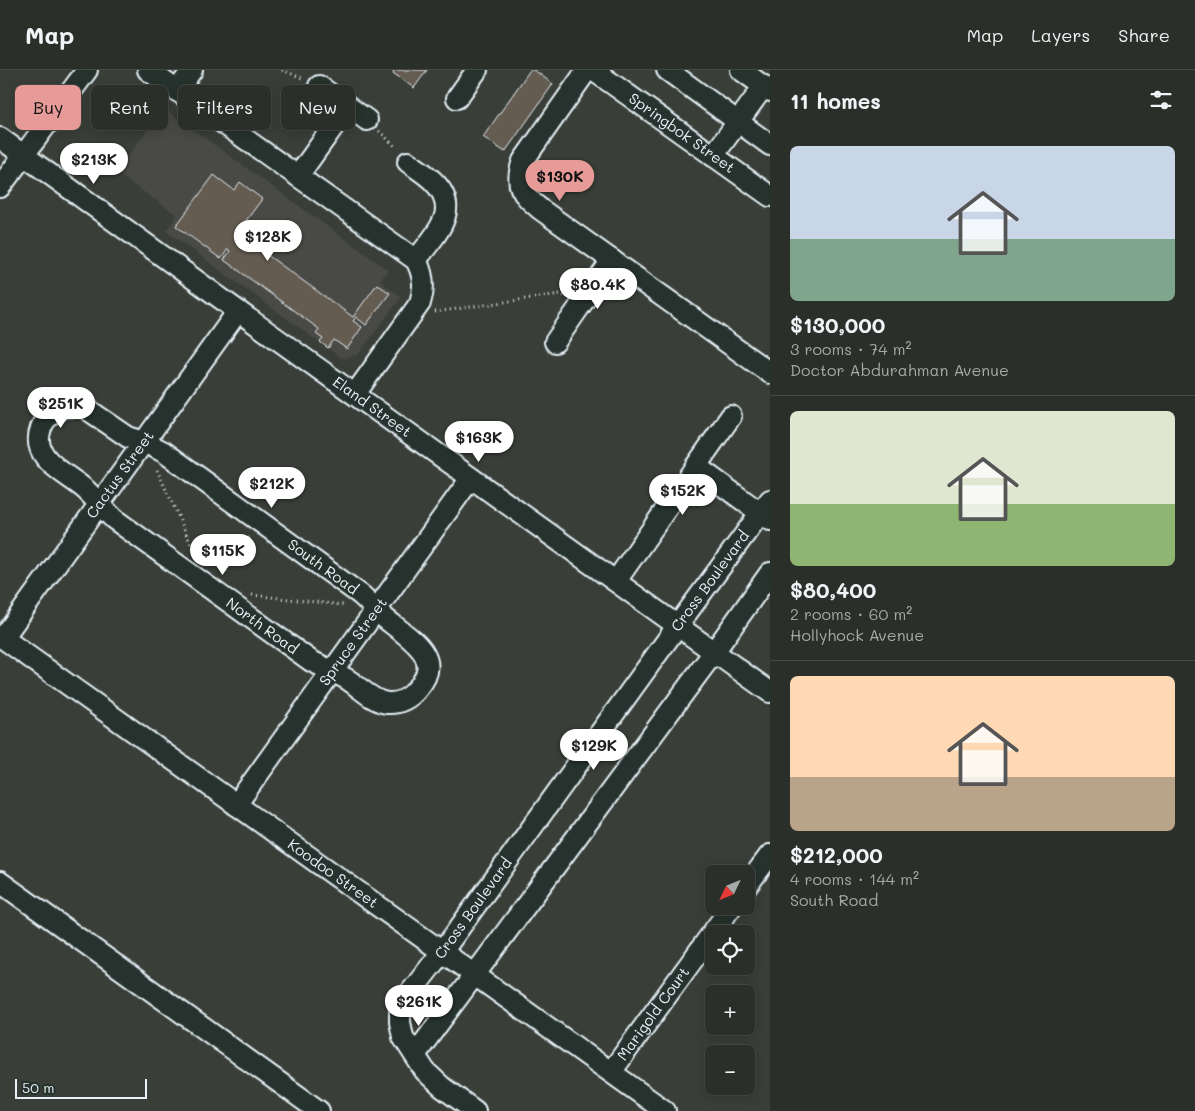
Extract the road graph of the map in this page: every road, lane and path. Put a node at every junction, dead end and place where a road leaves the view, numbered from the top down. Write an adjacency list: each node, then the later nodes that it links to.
1 (87, 70): 18 (street)
2 (148, 70): 10 (street)
3 (192, 70): 10 (street)
4 (477, 70): 11 (street)
5 (587, 70): 25 (street)
6 (593, 70): 19 (street, Springbok Street)
7 (667, 70): 14 (street)
8 (741, 70): 9 (street)
9 (767, 88): 14 (street)
10 (177, 90): 21 (street)
11 (457, 98)
12 (355, 111): 13 (street)
13 (367, 120): 20 (path)
14 (738, 121): 17 (street); 19 (street)
15 (331, 130): 21 (street)
16 (0, 138): 18 (street, Eland Street)
17 (770, 145)
18 (24, 155): 22 (street); 28 (street, Eland Street)
19 (713, 156): 23 (street, Springbok Street)
20 (408, 162): 24 (street)
21 (298, 176): 24 (street)
22 (0, 187)
23 (770, 196)
24 (416, 260): 26 (street)
25 (612, 260): 27 (street); 30 (street)
26 (420, 303): 27 (path); 31 (street)
27 (579, 307): 29 (street)
28 (238, 311): 31 (street, Eland Street); 33 (street, Cactus Street)
29 (555, 342)
30 (770, 373)
31 (355, 394): 36 (street, Eland Street)
32 (731, 416): 34 (street)
33 (144, 442): 37 (street, Cactus Street); 37 (street, North Road); 39 (street, South Road)
34 (696, 466): 38 (street); 42 (street)
35 (156, 468): 40 (path)
36 (471, 478): 42 (street, Eland Street); 46 (street, Spruce Street)
37 (99, 504): 43 (street, North Road); 48 (street, Cactus Street)
38 (767, 511): 47 (street, Cross Boulevard)
39 (260, 522): 43 (path); 46 (street, South Road)
40 (197, 555)
41 (770, 573): 49 (street)
42 (616, 581): 47 (street, Eland Street)
43 (213, 590): 50 (street, North Road)
44 (251, 595): 45 (path)
45 (348, 606)
46 (376, 609): 50 (street, Spruce Street); 50 (street, South Road)
47 (678, 625): 49 (street, Eland Street); 57 (street, Cross Boulevard)
48 (2, 637): 52 (street, Koodoo Street)
49 (714, 652): 51 (street, Eland Street); 58 (street)
50 (331, 671): 52 (street, Spruce Street)
51 (770, 692)
52 (236, 805): 57 (street, Koodoo Street)
53 (770, 855): 54 (street)
54 (755, 875)
55 (0, 882): 61 (street)
56 (725, 915): 60 (street, Marigold Court)
57 (442, 952): 58 (street, Koodoo Street); 59 (street, Cross Boulevard)
58 (474, 975): 59 (street); 60 (street, Koodoo Street)
59 (415, 1055): 62 (street, Cross Boulevard)
60 (611, 1072): 63 (street, Koodoo Street)
61 (319, 1111)
62 (475, 1111)
63 (665, 1111)

